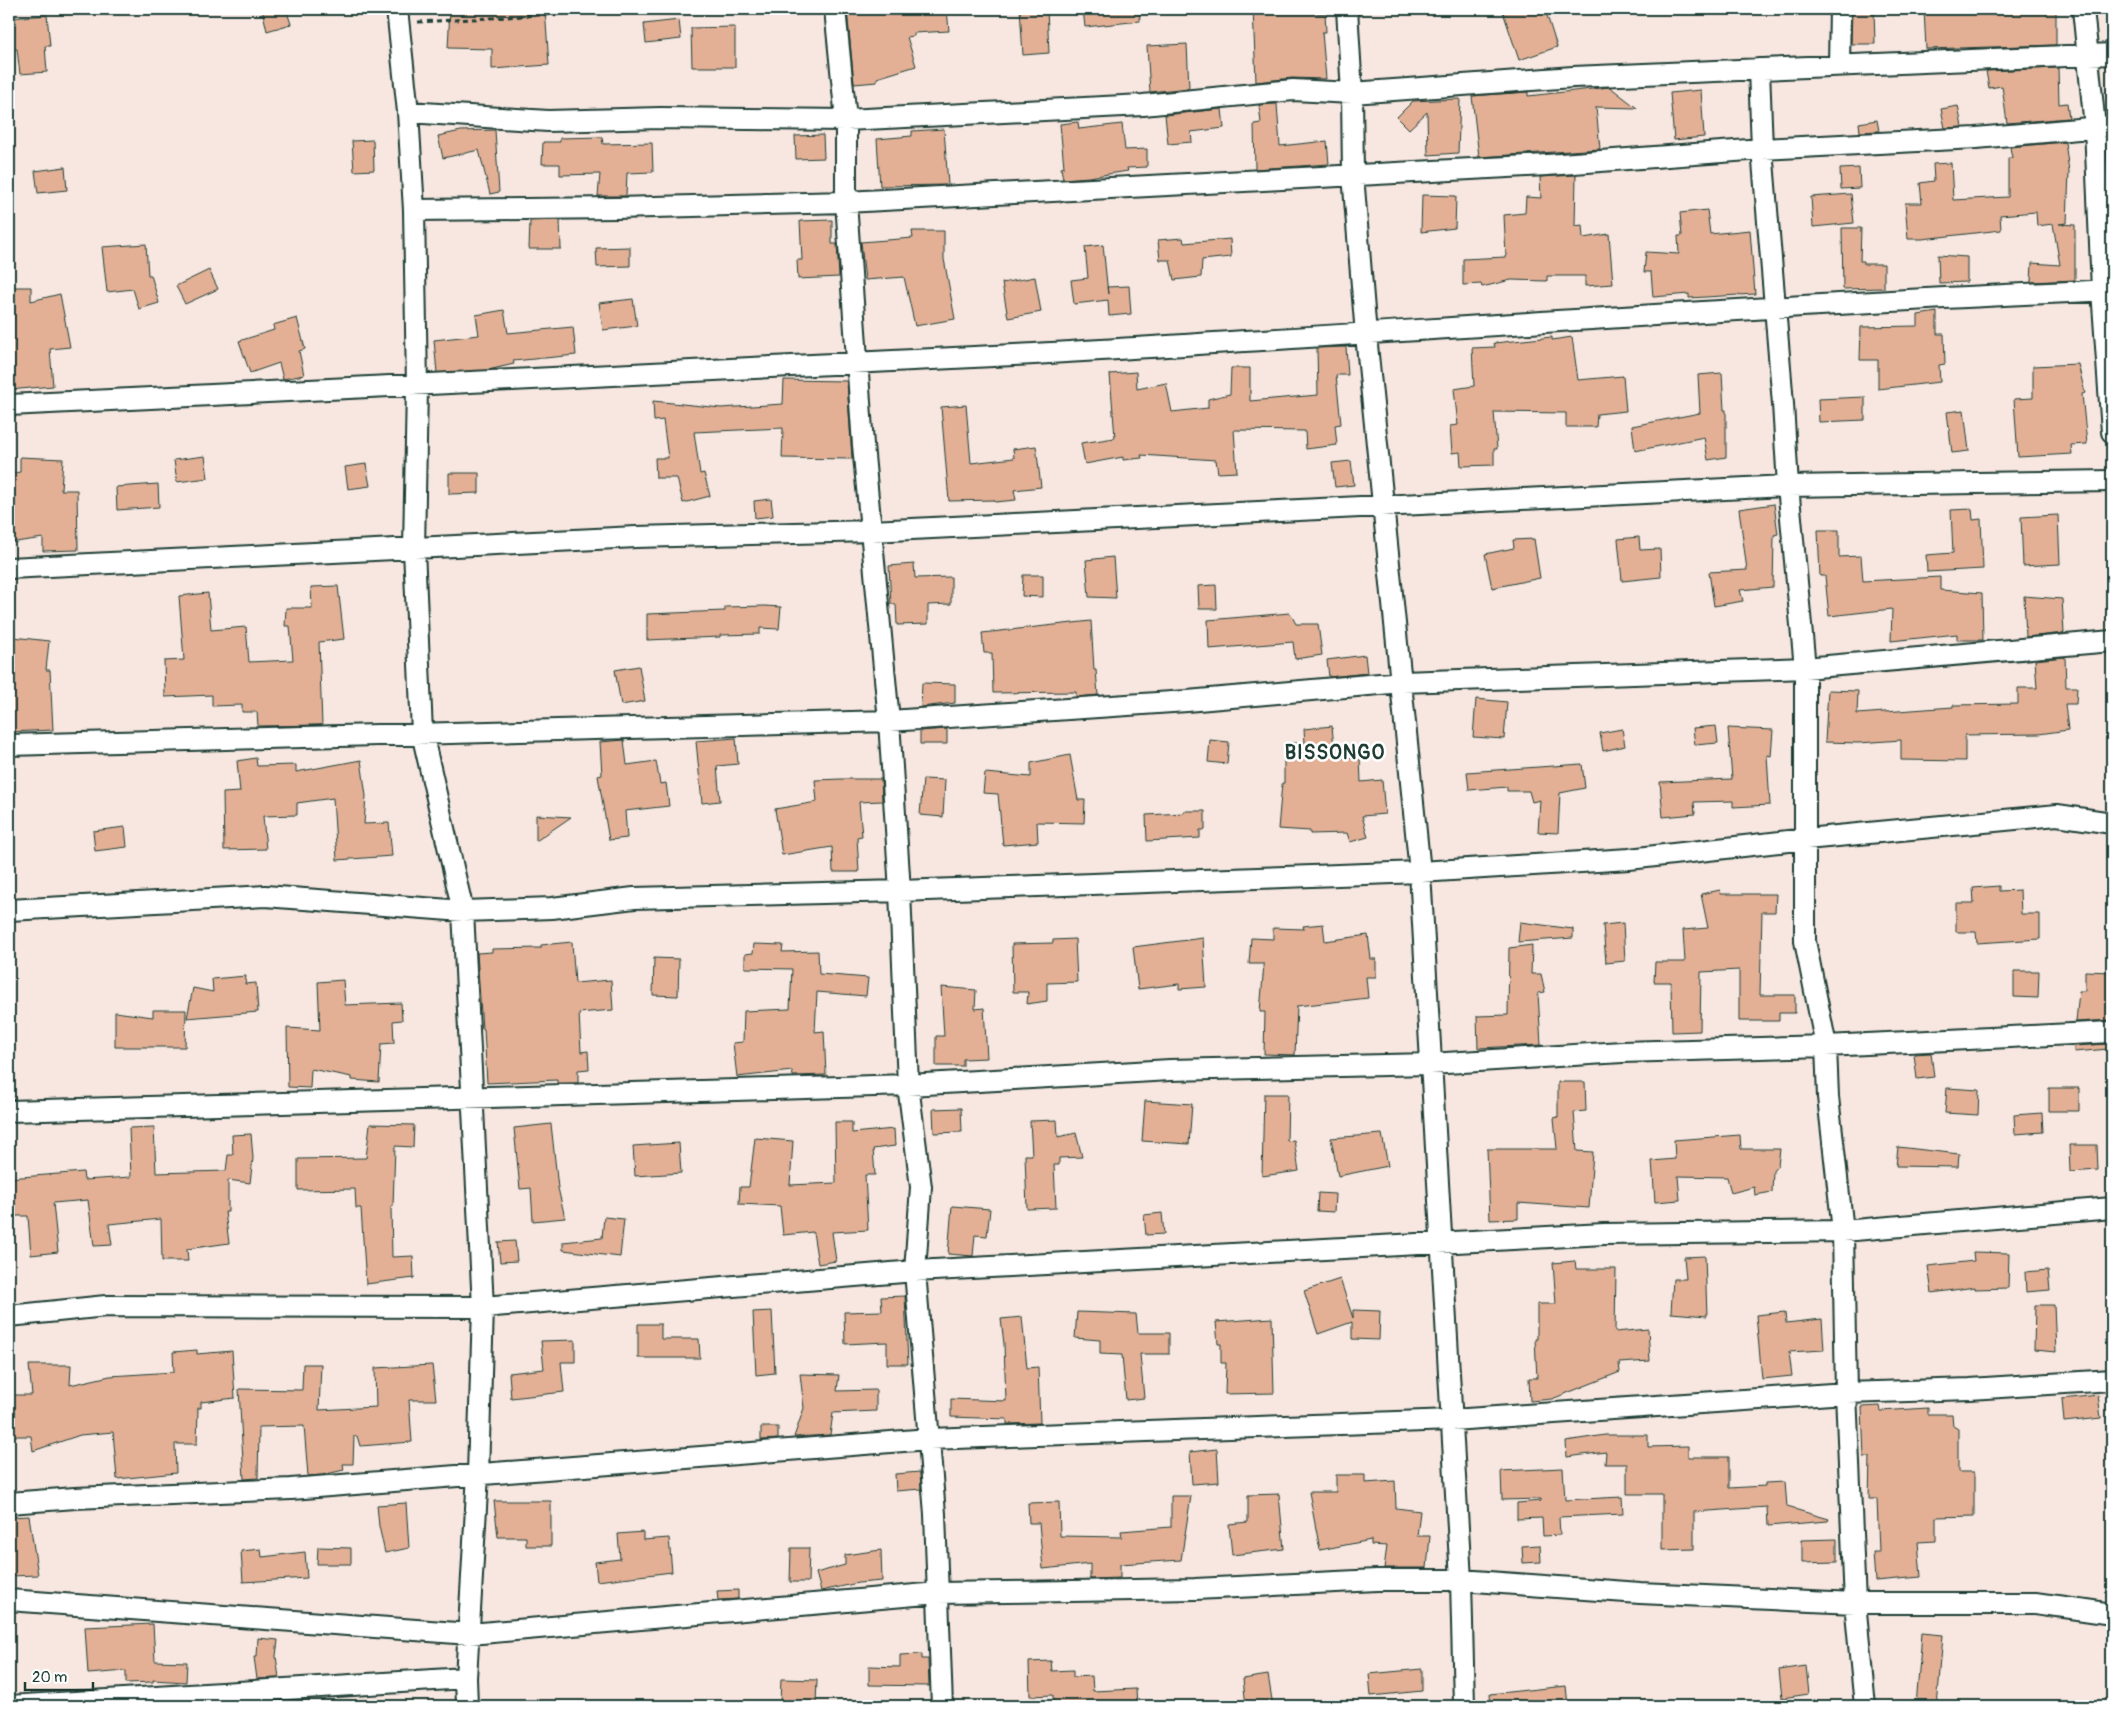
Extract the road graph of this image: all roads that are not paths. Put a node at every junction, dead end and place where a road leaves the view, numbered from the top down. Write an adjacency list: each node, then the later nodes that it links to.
1 (835, 9): 12 (street)
2 (1347, 9): 10 (street)
3 (1840, 9): 8 (street)
4 (2083, 9): 7 (street)
5 (397, 16): 11 (street)
6 (2112, 54): 7 (street)
7 (2087, 56): 8 (street); 13 (street)
8 (1840, 65): 9 (street)
9 (1760, 69): 10 (street); 14 (street)
10 (1352, 93): 12 (street); 15 (street)
11 (408, 112): 12 (street); 17 (street)
12 (846, 120): 16 (street)
13 (2104, 127): 14 (street); 18 (street)
14 (1762, 149): 15 (street); 19 (street)
15 (1353, 175): 16 (street); 20 (street)
16 (846, 202): 17 (street); 21 (street)
17 (414, 210): 22 (street)
18 (2107, 290): 19 (street); 24 (street)
19 (1774, 306): 20 (street); 26 (street)
20 (1366, 335): 21 (street); 27 (street)
21 (858, 364): 22 (street); 28 (street)
22 (416, 387): 23 (street); 29 (street)
23 (9, 405)
24 (2112, 432)
25 (2112, 481): 26 (street)
26 (1788, 486): 27 (street); 32 (street)
27 (1383, 506): 28 (street); 33 (street)
28 (870, 531): 29 (street); 34 (street)
29 (414, 549): 30 (street); 35 (street)
30 (9, 568)
31 (2112, 641): 32 (street)
32 (1805, 668): 33 (street); 38 (street)
33 (1402, 682): 34 (street); 39 (street)
34 (889, 721): 35 (street); 40 (street)
35 (422, 733): 36 (street); 42 (street)
36 (9, 745)
37 (2112, 823): 38 (street)
38 (1806, 839): 39 (street); 44 (street)
39 (1420, 872): 40 (street); 45 (street)
40 (900, 891): 42 (street); 46 (street)
41 (9, 910): 42 (street)
42 (463, 911): 47 (street)
43 (2112, 1032): 44 (street)
44 (1826, 1046): 45 (street); 50 (street)
45 (1430, 1064): 46 (street); 51 (street)
46 (908, 1085): 47 (street); 52 (street)
47 (473, 1098): 48 (street); 53 (street)
48 (9, 1111)
49 (2112, 1208): 50 (street)
50 (1843, 1231): 51 (street); 56 (street)
51 (1442, 1244): 52 (street); 57 (street)
52 (915, 1271): 53 (street); 58 (street)
53 (483, 1307): 54 (street); 59 (street)
54 (9, 1316)
55 (2112, 1380): 56 (street)
56 (1846, 1393): 57 (street); 64 (street)
57 (1452, 1420): 58 (street); 61 (street)
58 (930, 1439): 59 (street); 62 (street)
59 (478, 1474): 60 (street); 66 (street)
60 (9, 1503)
61 (1461, 1580): 62 (street); 64 (street); 71 (street)
62 (938, 1593): 66 (street); 70 (street)
63 (9, 1600): 66 (street)
64 (1856, 1603): 65 (street); 72 (street)
65 (2112, 1614)
66 (470, 1634): 67 (street)
67 (466, 1678): 68 (street); 69 (street)
68 (9, 1706)
69 (467, 1706)
70 (942, 1706)
71 (1464, 1706)
72 (1865, 1706)

